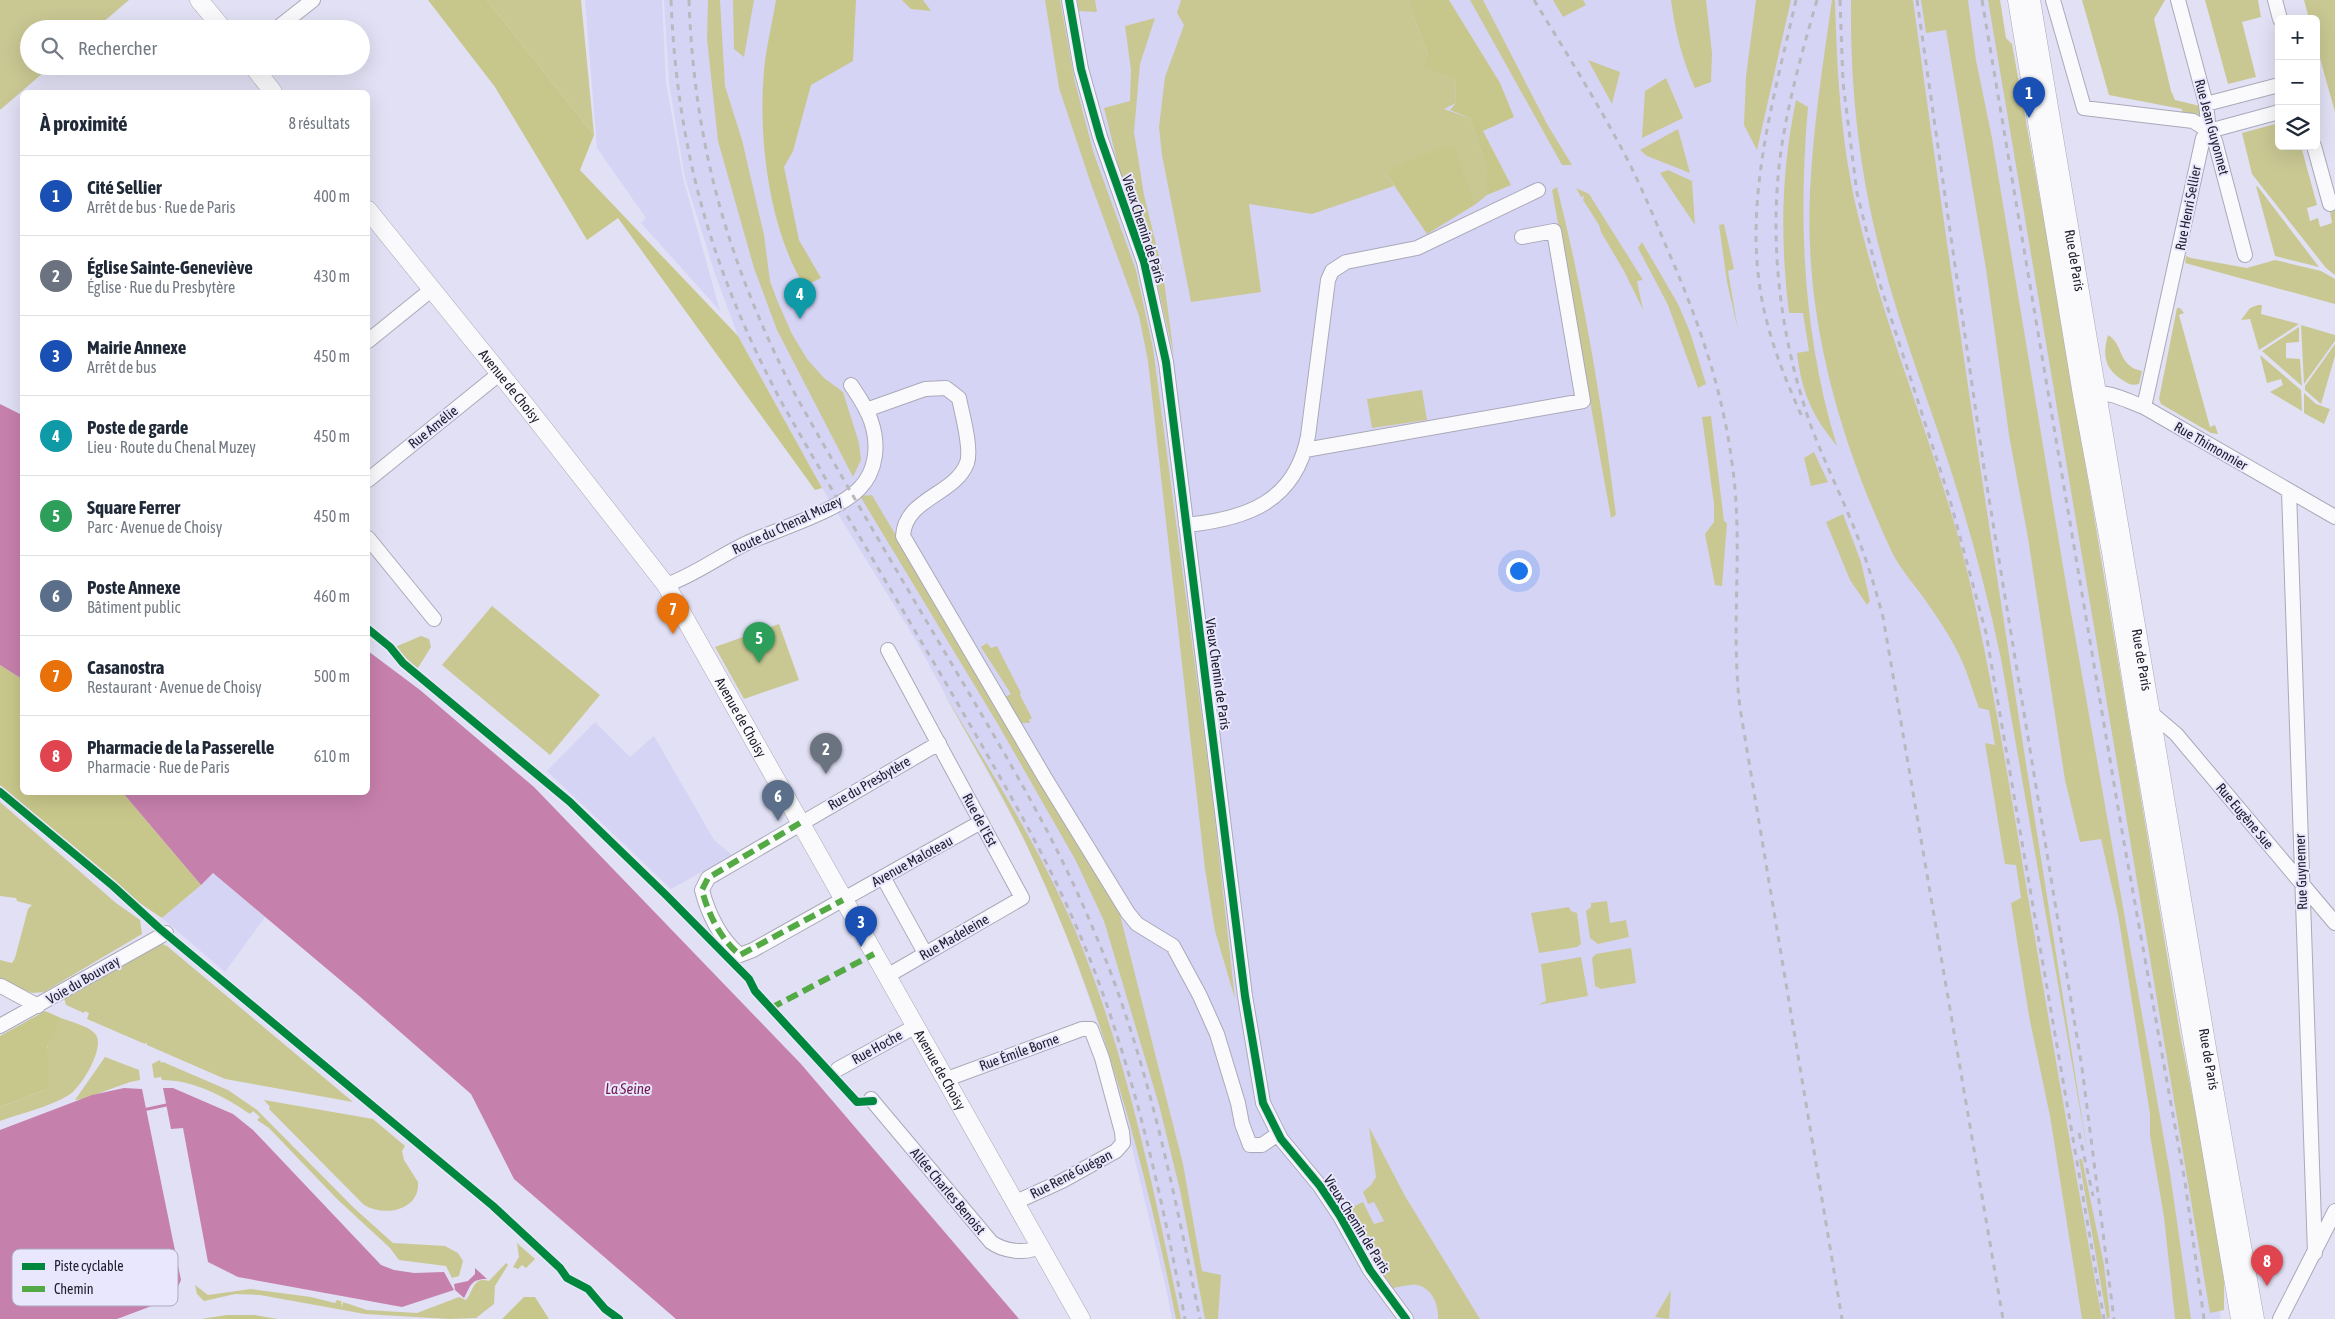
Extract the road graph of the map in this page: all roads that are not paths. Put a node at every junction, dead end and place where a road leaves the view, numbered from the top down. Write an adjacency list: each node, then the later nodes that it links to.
1 (199, 0): 10 (main road)
2 (313, 0): 11 (street)
3 (1068, 0): 35 (street, Vieux Chemin de Paris)
4 (2017, 0): 28 (main road, Rue de Paris)
5 (2031, 0): 28 (main road, Rue de Paris)
6 (2053, 0): 17 (street)
7 (2178, 0): 15 (street, Rue Jean Guyonnet)
8 (2275, 0): 9 (street)
9 (2279, 15)
10 (216, 20)
11 (287, 20)
12 (260, 75): 14 (main road)
13 (2275, 86): 15 (street)
14 (271, 90)
15 (2206, 104): 17 (street, Rue Jean Guyonnet)
16 (2275, 113): 17 (street)
17 (2210, 131): 23 (street, Rue Jean Guyonnet); 29 (street, Rue Henri Sellier)
18 (2315, 150): 20 (street)
19 (1538, 190): 31 (street)
20 (2330, 204)
21 (370, 213): 24 (main road, Avenue de Choisy)
22 (1522, 237): 31 (street)
23 (2245, 255)
24 (431, 290): 25 (street); 26 (main road, Avenue de Choisy)
25 (370, 339)
26 (499, 374): 32 (street, Rue Amélie); 37 (main road, Avenue de Choisy)
27 (851, 385): 30 (street, Route du Chenal Muzey)
28 (2090, 393): 29 (street, Rue Thimonnier); 40 (main road, Rue de Paris); 67 (main road, Rue de Paris)
29 (2144, 407): 33 (street, Rue Thimonnier)
30 (866, 410): 37 (street, Route du Chenal Muzey); 59 (street)
31 (1305, 450): 35 (street)
32 (370, 478)
33 (2288, 491): 34 (street, Rue Thimonnier); 45 (street, Rue Guynemer)
34 (2335, 516)
35 (1186, 525): 59 (street, Vieux Chemin de Paris)
36 (370, 540): 38 (street)
37 (666, 585): 43 (main road, Avenue de Choisy)
38 (434, 619)
39 (888, 650): 41 (street, Rue de l'Est)
40 (2150, 712): 45 (street, Rue Eugène Sue); 68 (main road, Rue de Paris)
41 (939, 743): 42 (street, Rue de l'Est); 43 (street, Rue du Presbytère)
42 (981, 822): 44 (street, Avenue Maloteau); 46 (street, Rue de l'Est)
43 (800, 823): 47 (main road, Avenue de Choisy); 47 (street, Rue du Presbytère)
44 (883, 877): 47 (street, Avenue Maloteau); 50 (street)
45 (2301, 884): 48 (street, Rue Eugène Sue); 64 (street, Rue Guynemer)
46 (1022, 898): 50 (street, Rue Madeleine)
47 (843, 900): 51 (main road, Avenue de Choisy)
48 (2335, 923)
49 (166, 933): 53 (street, Voie du Bouvray)
50 (925, 953): 51 (street, Rue Madeleine)
51 (886, 976): 55 (main road, Avenue de Choisy)
52 (1, 986): 53 (street)
53 (38, 1006): 54 (street, Voie du Bouvray)
54 (0, 1026)
55 (916, 1026): 56 (street, Rue Hoche); 57 (main road, Avenue de Choisy)
56 (838, 1069)
57 (947, 1079): 60 (street, Rue Émile Borne); 61 (main road, Avenue de Choisy)
58 (871, 1099): 63 (street, Allée Charles Benoist)
59 (1278, 1134): 66 (street, Vieux Chemin de Paris)
60 (1123, 1143): 61 (street, Rue René Guégan)
61 (1016, 1202): 63 (main road, Avenue de Choisy)
62 (2335, 1211): 64 (street)
63 (1040, 1246): 65 (main road, Avenue de Choisy)
64 (2315, 1253): 69 (street)
65 (1081, 1319)
66 (1406, 1319)
67 (2240, 1319)
68 (2255, 1319)
69 (2280, 1319)

